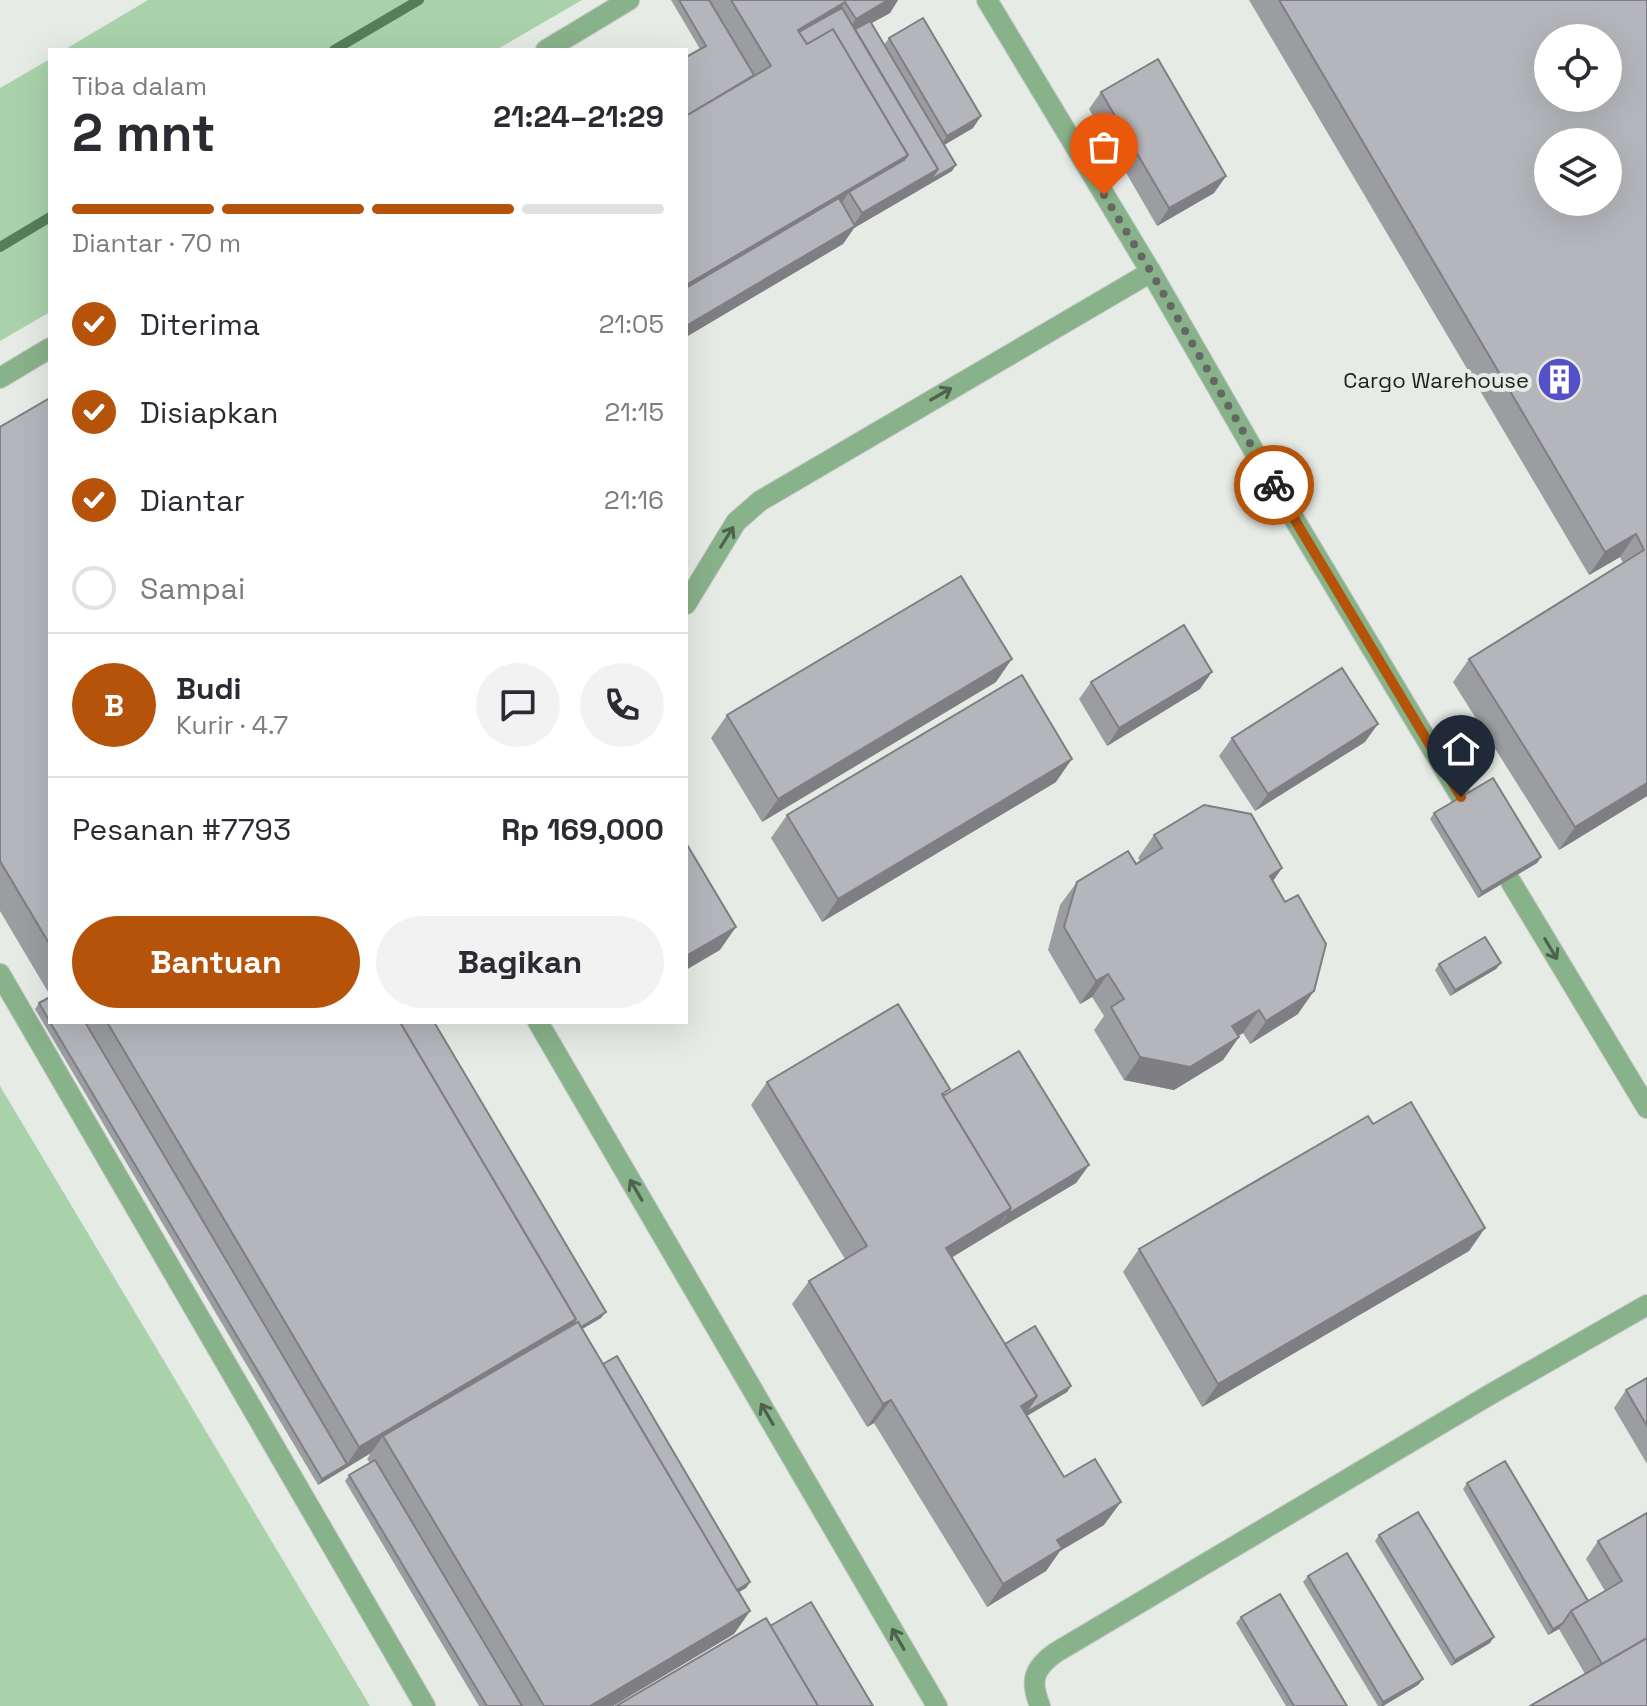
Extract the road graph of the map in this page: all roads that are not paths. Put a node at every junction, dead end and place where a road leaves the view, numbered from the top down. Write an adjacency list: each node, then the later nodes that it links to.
1 (629, 0): 3 (lane)
2 (987, 0): 4 (lane)
3 (549, 48)
4 (1151, 272): 7 (lane, one-way to 4); 8 (lane)
5 (48, 349): 6 (lane)
6 (0, 378)
7 (688, 601)
8 (1461, 797)
9 (1511, 882): 12 (lane, one-way to 12)
10 (0, 974): 14 (lane)
11 (539, 1024): 15 (lane, one-way to 11)
12 (1647, 1108)
13 (1647, 1305): 16 (lane)
14 (425, 1706)
15 (937, 1706)
16 (1040, 1706)

